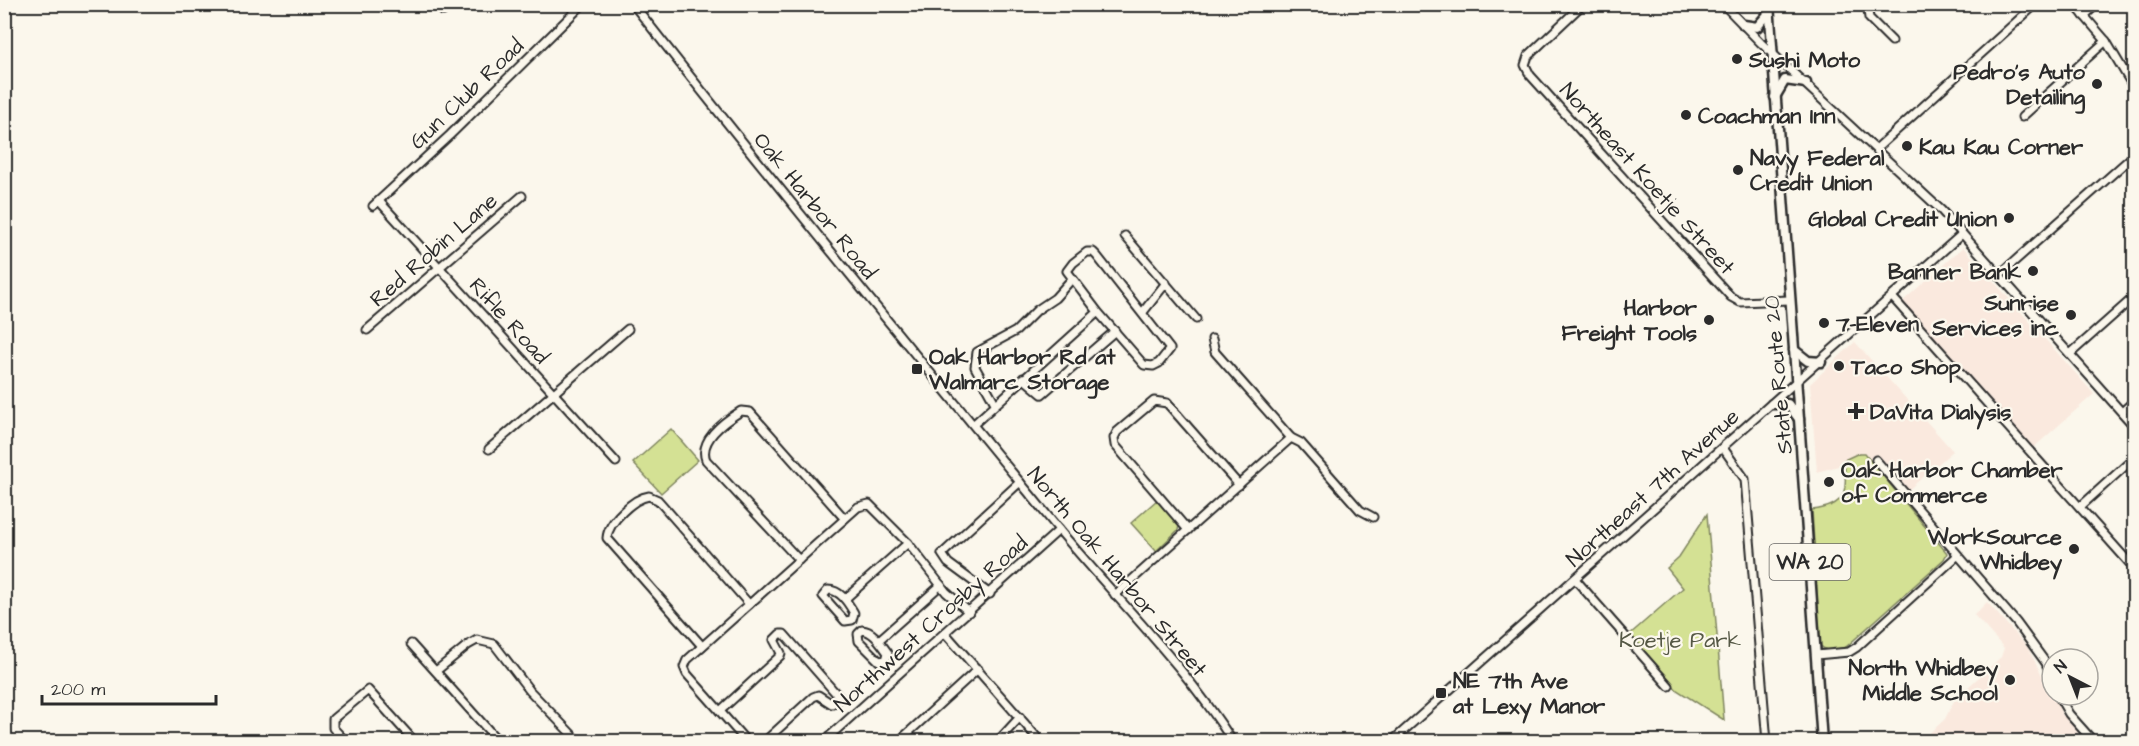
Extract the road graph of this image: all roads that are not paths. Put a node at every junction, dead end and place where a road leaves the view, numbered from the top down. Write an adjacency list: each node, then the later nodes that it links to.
1 (450, 4): 11 (street)
2 (583, 4): 26 (street, Gun Club Road)
3 (633, 4): 54 (street, Oak Harbor Road)
4 (1583, 4): 35 (street, Northeast Koetje Street)
5 (1723, 4): 13 (street)
6 (1873, 4): 15 (street)
7 (2036, 4): 23 (street)
8 (2074, 4): 12 (street)
9 (2097, 4): 12 (street)
10 (1769, 9): 13 (main road); 16 (main road, State Route 20 / WA 20)
11 (443, 12)
12 (2084, 16): 14 (street)
13 (1744, 26): 16 (street)
14 (2106, 41): 18 (street); 22 (street)
15 (1892, 42)
16 (1772, 52): 19 (street); 21 (main road, State Route 20 / WA 20)
17 (2134, 71): 18 (street)
18 (2127, 78): 20 (street)
19 (1806, 83): 21 (main road); 23 (street)
20 (2134, 88)
21 (1774, 98): 35 (main road, State Route 20 / WA 20)
22 (2022, 117)
23 (1876, 149): 27 (street)
24 (2134, 155): 30 (street)
25 (522, 196): 29 (street, Red Robin Lane)
26 (376, 204): 29 (street, Rifle Road)
27 (1962, 234): 30 (street); 34 (street, Northeast 7th Avenue)
28 (1125, 236): 32 (street)
29 (439, 269): 40 (street, Red Robin Lane); 48 (street, Rifle Road)
30 (1999, 275): 44 (street)
31 (1071, 280): 36 (street); 37 (street); 50 (street)
32 (1166, 283): 37 (street); 38 (street)
33 (2134, 297): 44 (street)
34 (1893, 298): 45 (street, Northeast 7th Avenue); 64 (street)
35 (1789, 300): 43 (main road, State Route 20 / WA 20)
36 (1098, 312): 41 (street); 46 (street)
37 (1143, 312): 41 (street)
38 (1196, 319)
39 (628, 329): 48 (street)
40 (367, 330)
41 (1115, 331): 46 (street)
42 (1212, 339): 56 (street)
43 (1794, 350): 45 (main road); 47 (main road, State Route 20 / WA 20)
44 (2070, 354): 52 (street)
45 (1821, 362): 47 (street, Northeast 7th Avenue)
46 (1023, 378): 50 (street)
47 (1798, 382): 51 (street, Northeast 7th Avenue); 53 (main road, State Route 20 / WA 20)
48 (553, 395): 58 (street); 61 (street, Rifle Road)
49 (2134, 401): 52 (street)
50 (995, 403): 54 (street)
51 (1772, 404): 53 (main road); 57 (street, Northeast 7th Avenue)
52 (2122, 412): 55 (street)
53 (1800, 420): 84 (main road, State Route 20 / WA 20)
54 (974, 424): 62 (street, North Oak Harbor Street)
55 (2134, 426)
56 (1291, 438): 63 (street); 65 (street)
57 (1723, 448): 73 (street, Northeast 7th Avenue); 104 (street)
58 (489, 449)
59 (2134, 458): 64 (street)
60 (1876, 460): 70 (street)
61 (616, 462)
62 (1020, 482): 67 (street, North Oak Harbor Street); 75 (street)
63 (1239, 485): 68 (street); 68 (street)
64 (2080, 507): 72 (street)
65 (1373, 517)
66 (844, 518): 69 (street); 71 (street); 71 (street)
67 (1059, 530): 75 (street, Northwest Crosby Road); 76 (street, North Oak Harbor Street)
68 (1188, 530): 76 (street)
69 (908, 543): 74 (street); 77 (street)
70 (1957, 556): 84 (street); 85 (street)
71 (799, 560): 78 (street)
72 (2134, 568)
73 (1575, 579): 88 (street); 103 (street, Northeast 7th Avenue)
74 (941, 585): 79 (street); 81 (street)
75 (990, 594): 79 (street, Northwest Crosby Road)
76 (1115, 596): 102 (street, North Oak Harbor Street)
77 (845, 599): 77 (street)
78 (749, 604): 83 (street); 83 (street)
79 (969, 612): 80 (street, Northwest Crosby Road)
80 (945, 633): 86 (street); 98 (street, Northwest Crosby Road)
81 (879, 640): 81 (street)
82 (411, 644): 87 (street)
83 (702, 646): 90 (street)
84 (1816, 655): 105 (main road, State Route 20 / WA 20)
85 (2040, 655)
86 (978, 669): 91 (street); 99 (street)
87 (436, 671): 94 (street); 95 (street)
88 (1669, 686)
89 (2065, 707): 106 (street)
90 (720, 711): 96 (street); 97 (street)
91 (1020, 717): 100 (street); 101 (street)
92 (346, 741): 93 (street)
93 (416, 741)
94 (499, 741)
95 (579, 741)
96 (747, 741)
97 (764, 741)
98 (823, 741)
99 (898, 741)
100 (997, 741)
101 (1041, 741)
102 (1233, 741)
103 (1391, 741)
104 (1767, 741)
105 (1822, 741)
106 (2094, 741)

